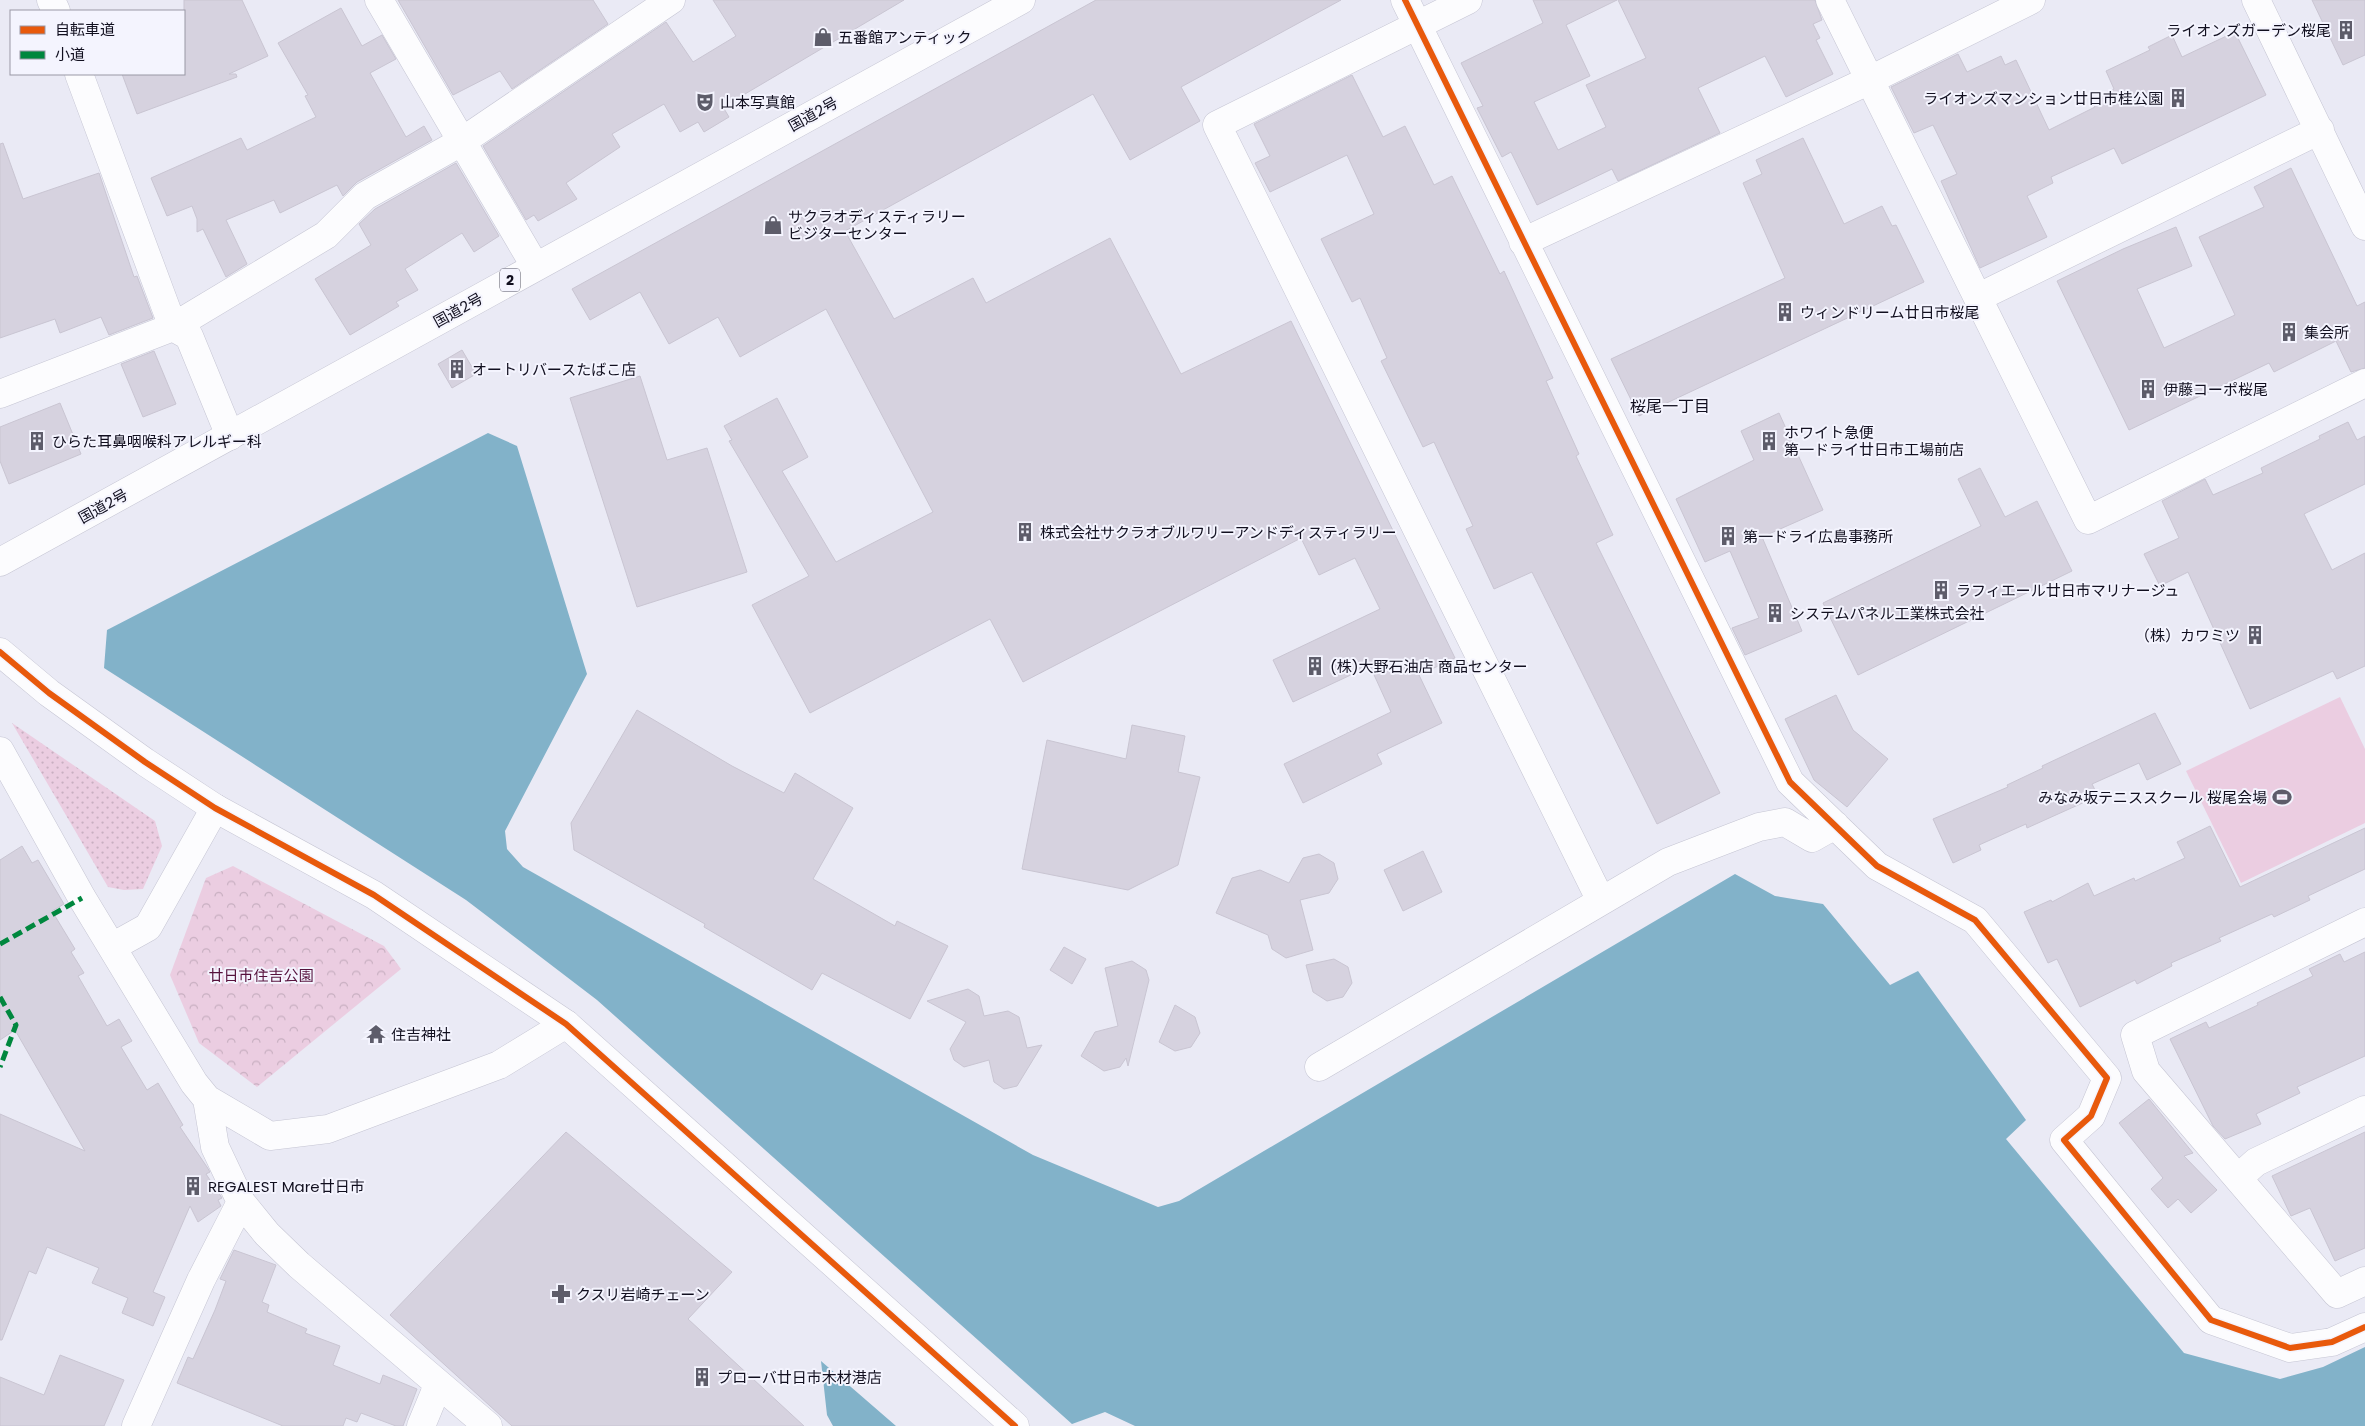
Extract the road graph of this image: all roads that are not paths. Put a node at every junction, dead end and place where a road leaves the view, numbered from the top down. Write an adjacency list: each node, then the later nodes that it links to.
1 (379, 0): 13 (main road)
2 (671, 0): 13 (main road)
3 (1021, 0): 16 (main road, 国道2号 / 2)
4 (1405, 0): 9 (main road)
5 (1468, 0): 9 (main road)
6 (1830, 0): 11 (main road)
7 (2031, 0): 11 (main road)
8 (2256, 0): 12 (main road)
9 (1417, 24): 15 (main road); 27 (main road)
10 (79, 75): 18 (main road)
11 (1870, 80): 15 (main road); 17 (main road)
12 (2320, 130): 14 (main road); 17 (main road)
13 (461, 142): 16 (main road); 18 (main road)
14 (2365, 226)
15 (1523, 242): 26 (main road)
16 (535, 266): 21 (main road, 国道2号 / 2)
17 (1979, 297): 19 (main road)
18 (173, 327): 20 (main road); 21 (main road)
19 (2365, 383)
20 (0, 394)
21 (230, 436): 22 (main road, 国道2号 / 2)
22 (0, 562)
23 (0, 652): 25 (main road)
24 (0, 752): 29 (main road)
25 (215, 808): 29 (main road); 30 (main road)
26 (1835, 825): 27 (main road); 37 (main road)
27 (1601, 901): 31 (main road)
28 (2365, 922): 34 (main road)
29 (112, 947): 32 (main road)
30 (566, 1024): 32 (main road); 39 (main road)
31 (1319, 1067)
32 (207, 1099): 35 (main road)
33 (2365, 1110): 34 (main road)
34 (2238, 1178): 36 (main road)
35 (241, 1202): 38 (main road); 40 (main road)
36 (2365, 1281)
37 (2365, 1327)
38 (438, 1385): 41 (main road); 42 (main road)
39 (1007, 1421)
40 (136, 1426)
41 (421, 1426)
42 (488, 1426)

